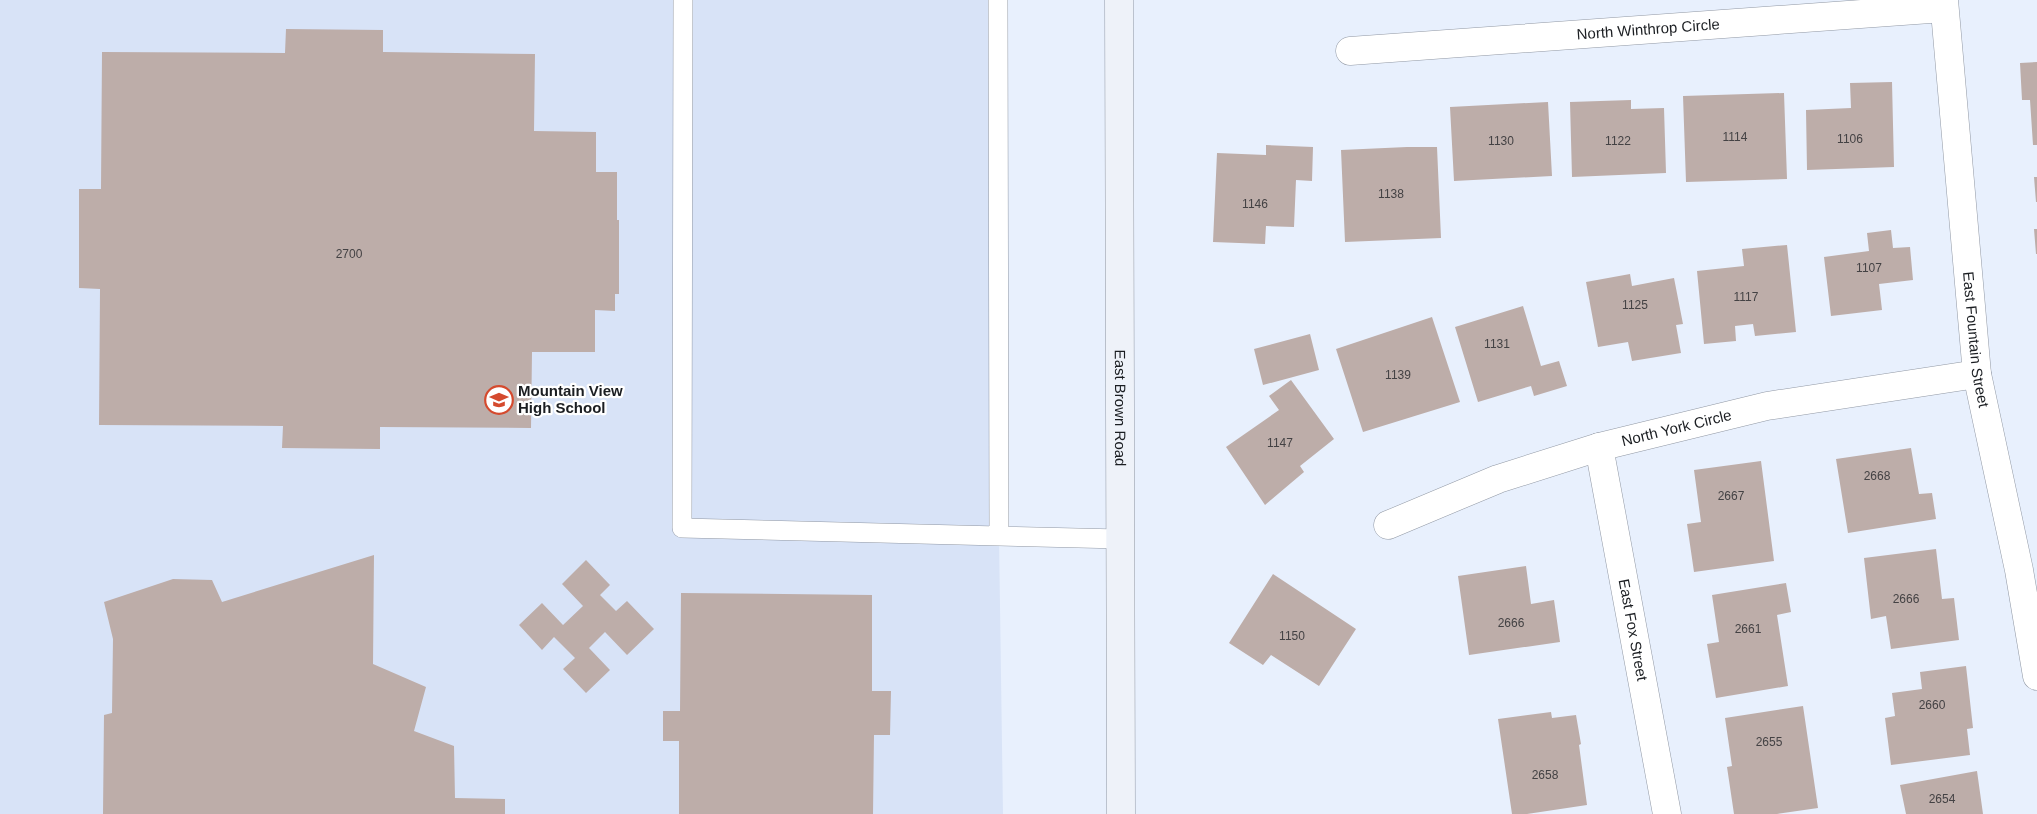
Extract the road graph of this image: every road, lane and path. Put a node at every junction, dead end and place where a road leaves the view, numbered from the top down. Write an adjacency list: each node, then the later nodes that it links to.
1 (683, 0): 9 (lane)
2 (998, 0): 9 (lane)
3 (1119, 0): 10 (main road, East Brown Road)
4 (1944, 4): 5 (street, North Winthrop Circle); 6 (street, East Fountain Street)
5 (1350, 51)
6 (1977, 374): 7 (street, North York Circle); 11 (street, East Fountain Street)
7 (1599, 447): 8 (street, North York Circle); 14 (street, East Fox Street)
8 (1388, 525)
9 (999, 536): 10 (lane)
10 (1120, 539): 13 (main road, East Brown Road)
11 (2028, 569): 12 (street, East Fountain Street)
12 (2037, 676)
13 (1121, 814)
14 (1667, 814)

